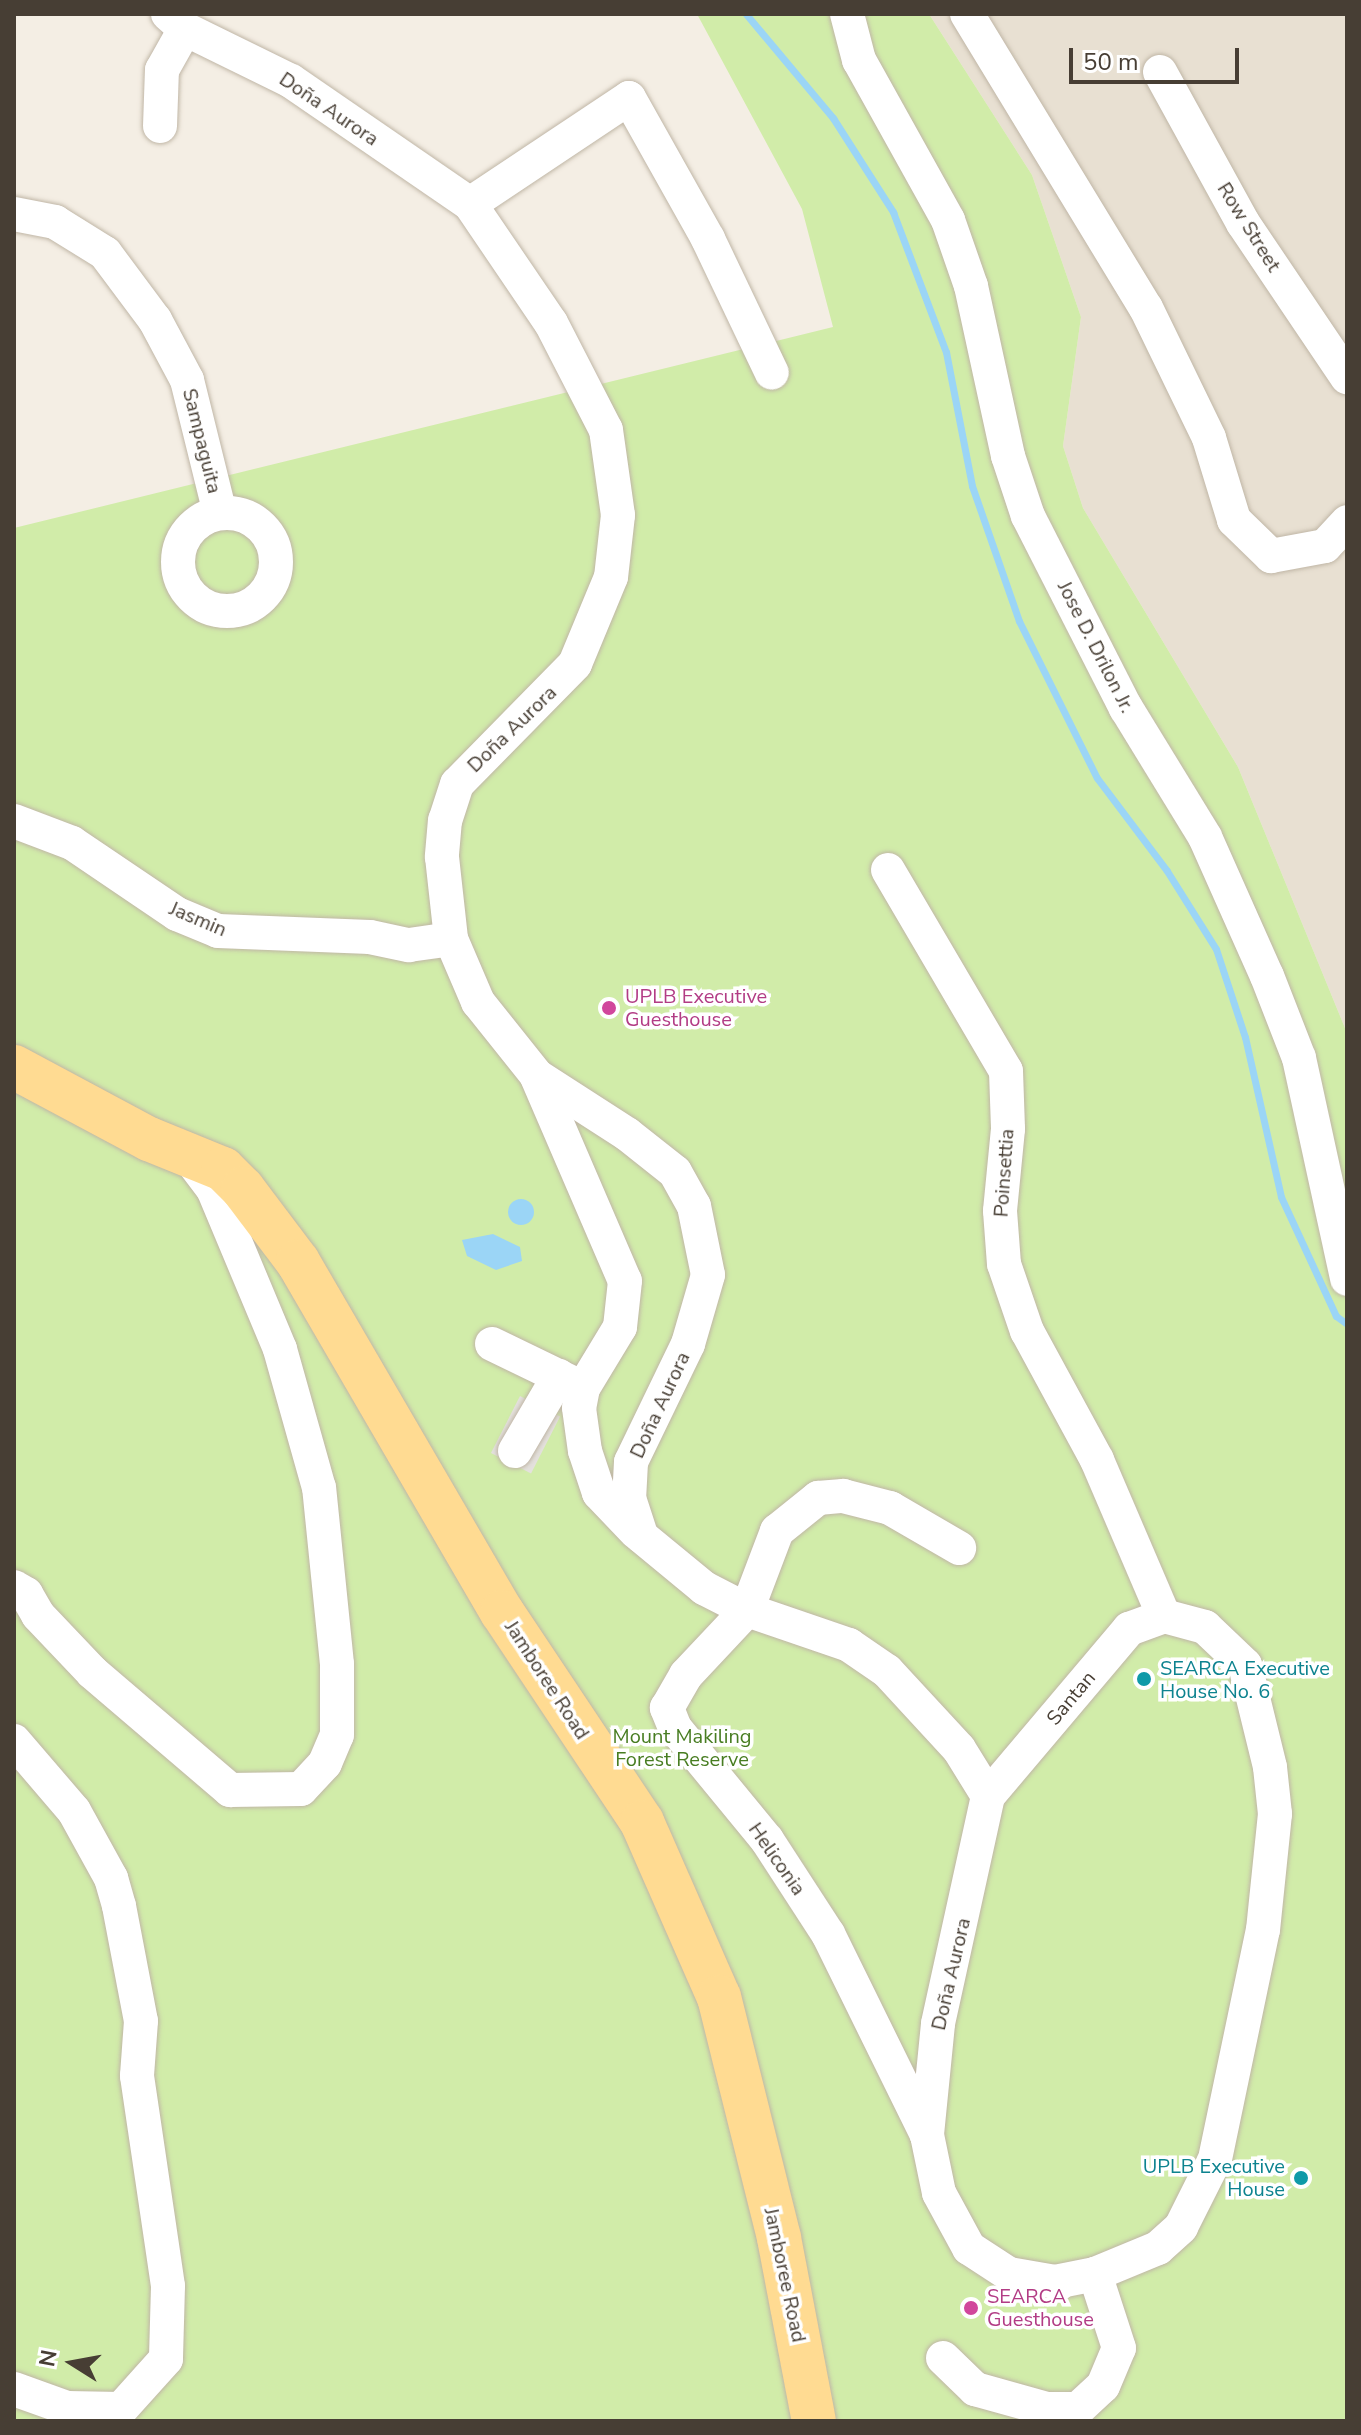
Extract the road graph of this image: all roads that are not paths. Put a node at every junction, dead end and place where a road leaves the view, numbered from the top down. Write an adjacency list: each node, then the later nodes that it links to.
1 (847, 14): 18 (street, Jose D. Drilon Jr.)
2 (967, 14): 11 (street)
3 (177, 21): 5 (street); 6 (street, Doña Aurora)
4 (1160, 72): 9 (street, Row Street)
5 (160, 126)
6 (470, 204): 8 (street); 14 (street, Doña Aurora)
7 (14, 214): 10 (street, Sampaguita)
8 (772, 373)
9 (1347, 377)
10 (220, 513)
11 (1347, 522)
12 (14, 821): 14 (street, Jasmin)
13 (888, 870): 26 (street, Poinsettia)
14 (451, 939): 16 (street, Doña Aurora)
15 (14, 1067): 17 (main road, Jamboree Road)
16 (537, 1076): 20 (street); 22 (street, Doña Aurora)
17 (190, 1159): 24 (street); 33 (main road, Jamboree Road)
18 (1347, 1279)
19 (492, 1344): 20 (street)
20 (571, 1382): 21 (street); 22 (street)
21 (515, 1451)
22 (641, 1536): 25 (street)
23 (959, 1548): 25 (street)
24 (14, 1587)
25 (747, 1610): 28 (street); 29 (street, Heliconia)
26 (1164, 1616): 28 (street, Santan); 30 (street, Doña Aurora)
27 (14, 1741): 32 (street)
28 (988, 1796): 29 (street, Doña Aurora)
29 (927, 2135): 30 (street, Doña Aurora)
30 (1095, 2274): 31 (street)
31 (943, 2358)
32 (14, 2389)
33 (814, 2421)

